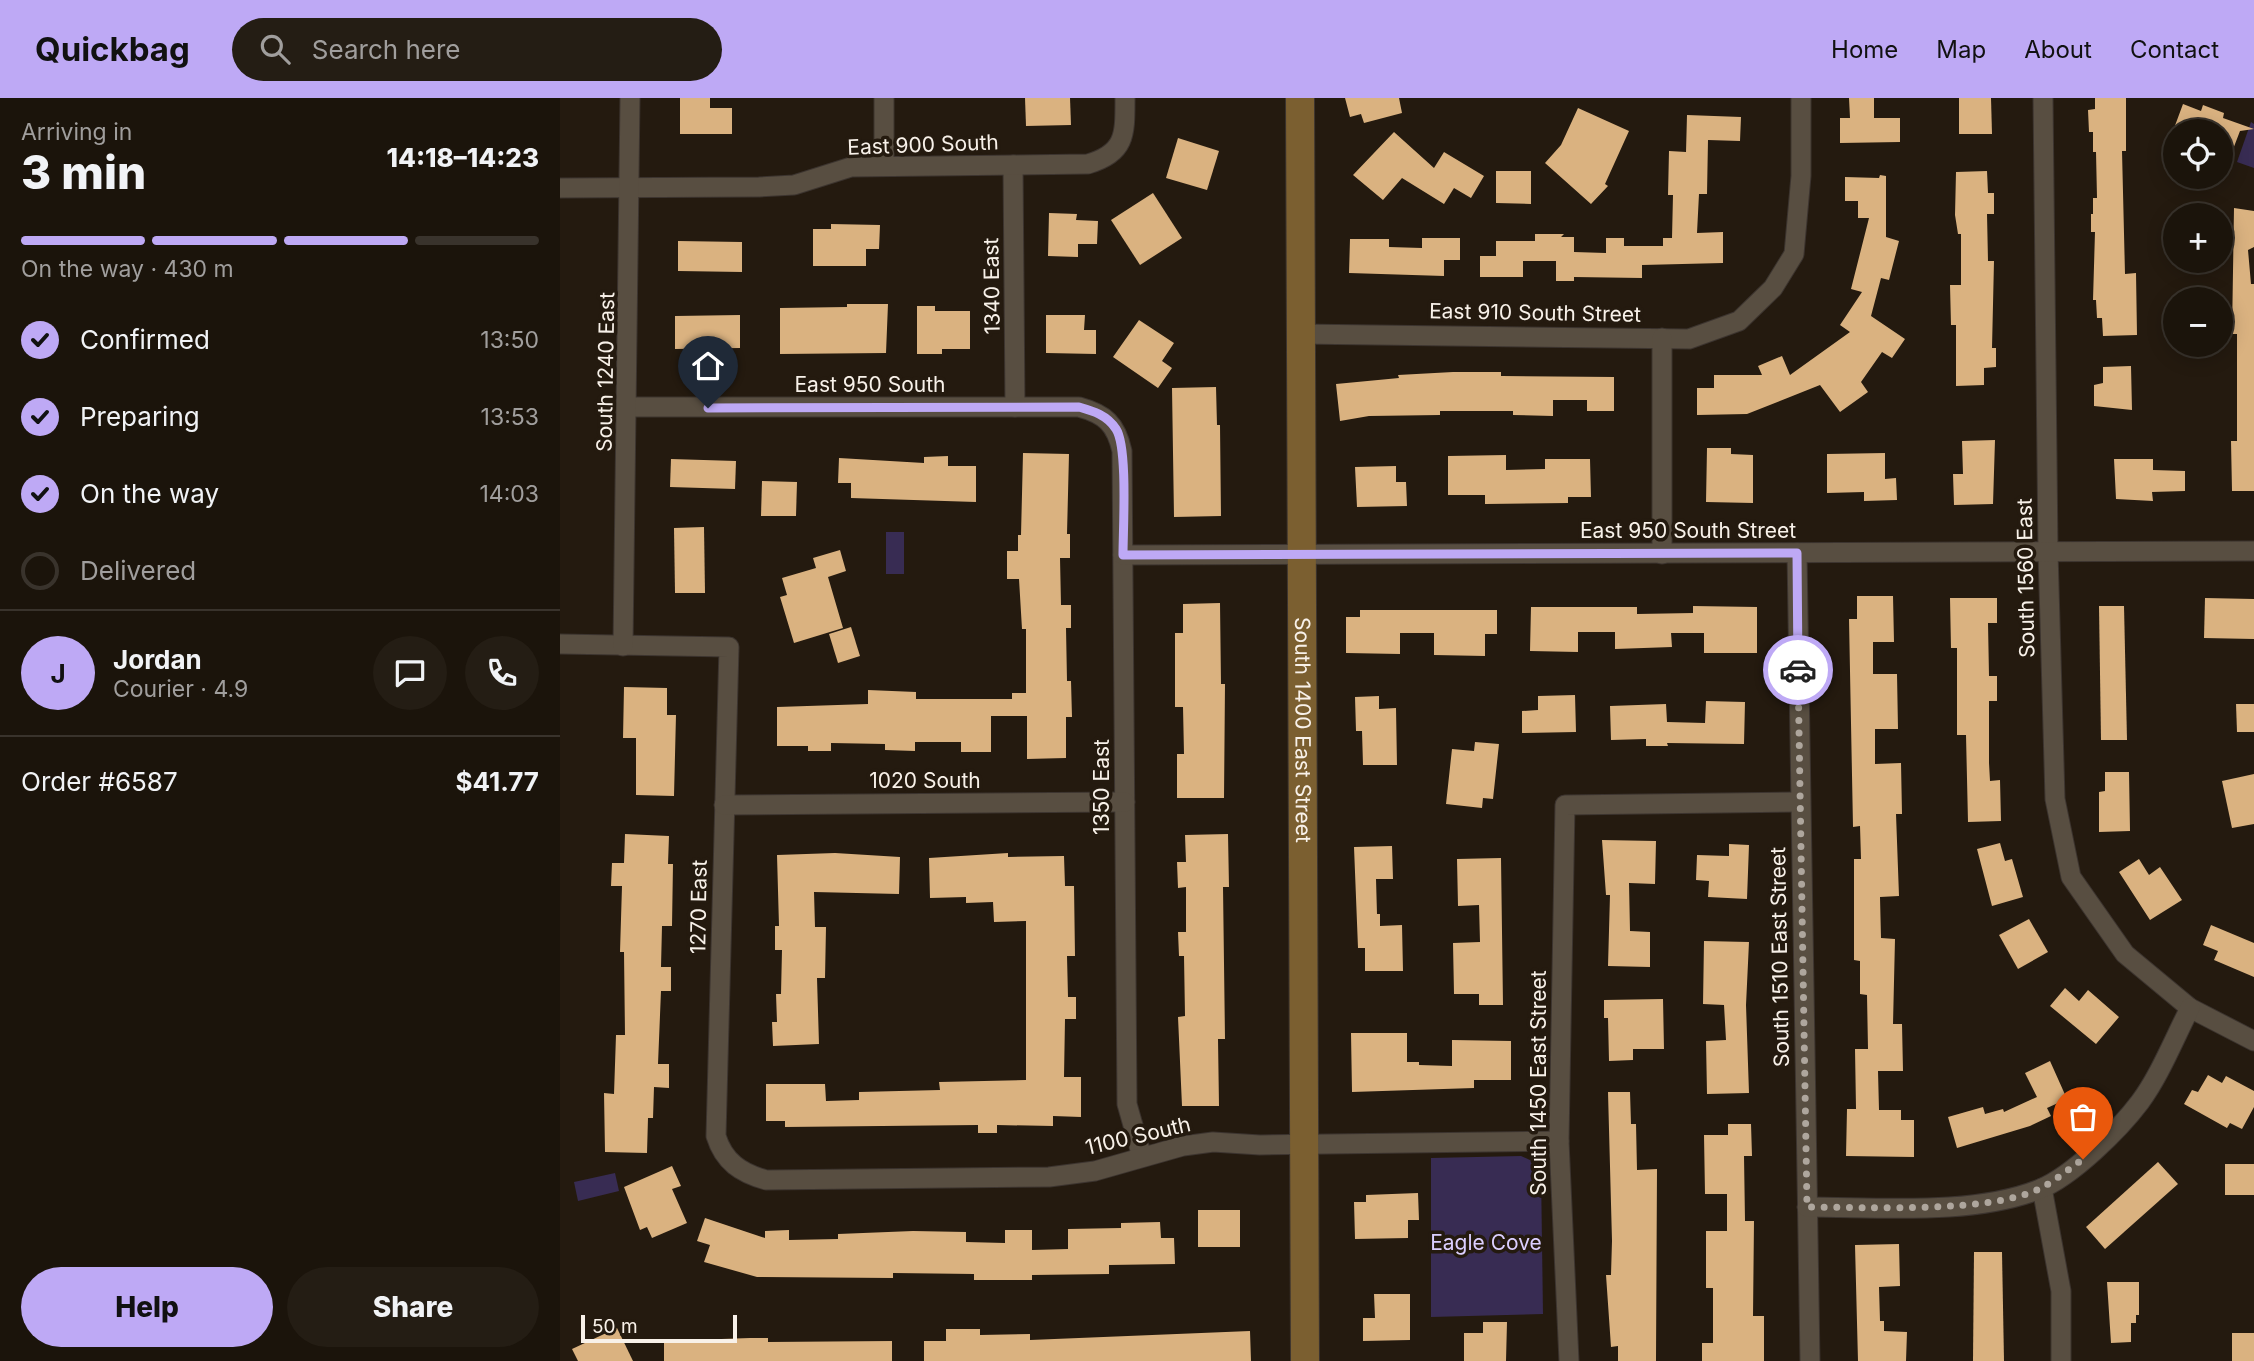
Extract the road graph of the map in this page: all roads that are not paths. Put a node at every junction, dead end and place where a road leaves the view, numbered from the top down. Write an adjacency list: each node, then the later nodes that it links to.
1 (631, 98): 10 (street, South 1240 East)
2 (884, 98): 8 (street)
3 (1125, 98): 7 (street, East 900 South)
4 (1300, 98): 11 (street, South 1400 East Street)
5 (1801, 98): 12 (street, East 910 South Street)
6 (2043, 98): 16 (street, South 1560 East)
7 (1013, 165): 8 (street, East 900 South); 14 (street, 1340 East)
8 (884, 166): 10 (street, East 900 South)
9 (560, 188): 10 (street, East 900 South)
10 (630, 188): 13 (street, South 1240 East)
11 (1298, 334): 12 (street, East 910 South Street); 21 (street, South 1400 East Street)
12 (1662, 338): 19 (street)
13 (628, 407): 14 (street, East 950 South); 23 (street, South 1240 East)
14 (1016, 407): 15 (street, East 950 South)
15 (1108, 420): 20 (street, 1350 East)
16 (2048, 551): 17 (street, East 950 South Street); 18 (street, East 950 South Street); 27 (street, South 1560 East)
17 (2254, 551)
18 (1797, 553): 19 (street, East 950 South Street); 25 (street, South 1510 East Street)
19 (1662, 554): 21 (street, East 950 South Street)
20 (1123, 555): 21 (street, East 950 South Street); 24 (street, 1350 East)
21 (1300, 556): 30 (street, South 1400 East Street)
22 (560, 644): 23 (street)
23 (623, 646): 26 (street, 1270 East)
24 (1125, 802): 26 (street, 1020 South); 31 (street, 1350 East)
25 (1800, 802): 29 (street, South 1450 East Street); 34 (street, South 1510 East Street)
26 (724, 805): 32 (street, 1270 East)
27 (2190, 1008): 28 (street, South 1560 East); 33 (street)
28 (2254, 1041)
29 (1559, 1141): 30 (street, 1100 South); 36 (street, South 1450 East Street)
30 (1303, 1143): 31 (street, 1100 South); 35 (street, South 1400 East Street)
31 (1142, 1157): 32 (street, 1100 South)
32 (731, 1164)
33 (2042, 1188): 34 (street); 38 (street)
34 (1807, 1207): 37 (street, South 1510 East Street)
35 (1305, 1361)
36 (1569, 1361)
37 (1810, 1361)
38 (2061, 1361)

